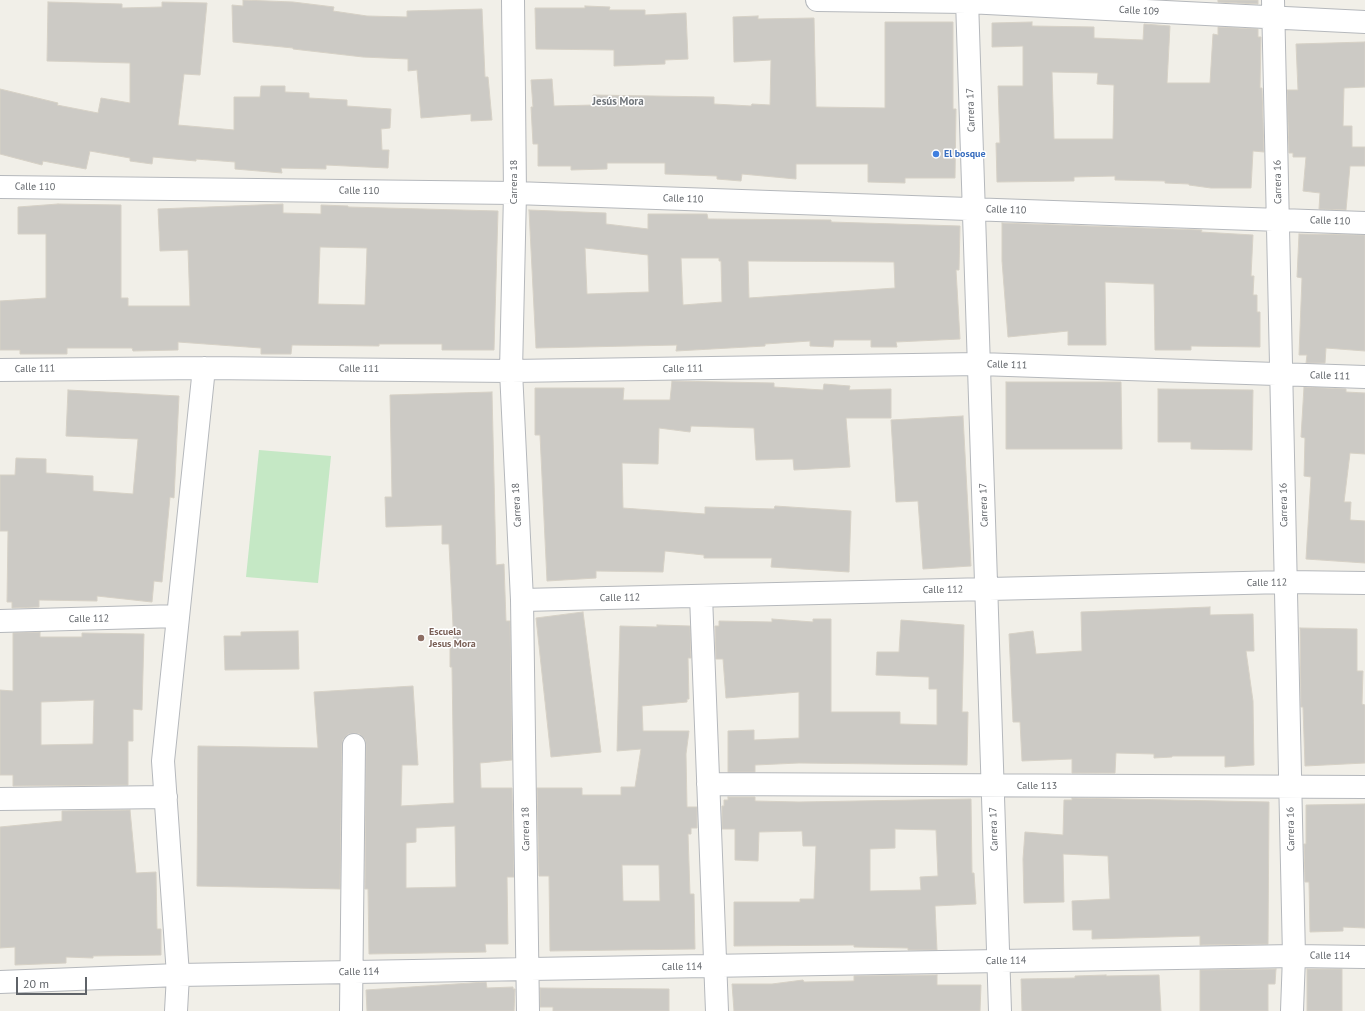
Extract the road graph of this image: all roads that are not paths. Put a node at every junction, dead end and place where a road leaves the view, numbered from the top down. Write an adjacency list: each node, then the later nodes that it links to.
1 (513, 0): 7 (street, Carrera 18)
2 (817, 0): 3 (street, Calle 109)
3 (967, 1): 4 (street, Calle 109); 8 (street, Carrera 17)
4 (1274, 9): 5 (street, Calle 109); 9 (street, Carrera 16)
5 (1365, 22)
6 (0, 187): 7 (street, Calle 110)
7 (515, 193): 8 (street, Calle 110); 14 (street, Carrera 18)
8 (974, 209): 9 (street, Calle 110); 11 (street, Carrera 17)
9 (1278, 219): 10 (street, Calle 110); 15 (street, Carrera 16)
10 (1365, 223)
11 (979, 364): 14 (street, Calle 111); 15 (street, Calle 111); 19 (street, Carrera 17)
12 (204, 368): 13 (street, Calle 111); 14 (street, Calle 111); 22 (street)
13 (0, 370)
14 (511, 371): 21 (street, Carrera 18)
15 (1282, 374): 16 (street, Calle 111); 17 (street, Carrera 16)
16 (1365, 377)
17 (1286, 582): 18 (street, Calle 112); 19 (street, Calle 112); 27 (street, Carrera 16)
18 (1365, 583)
19 (986, 589): 20 (street, Calle 112); 26 (street, Carrera 17)
20 (701, 596): 21 (street, Calle 112); 25 (street)
21 (522, 600): 35 (street, Carrera 18)
22 (178, 616): 23 (street, Calle 112); 29 (street)
23 (0, 621)
24 (354, 745): 36 (street)
25 (708, 784): 26 (street, Calle 113); 34 (street)
26 (992, 785): 27 (street, Calle 113); 33 (street, Carrera 17)
27 (1290, 787): 28 (street, Calle 113); 31 (street, Carrera 16)
28 (1365, 787)
29 (166, 797): 30 (street); 37 (street)
30 (0, 799)
31 (1294, 956): 32 (street, Calle 114); 33 (street, Calle 114); 44 (street, Carrera 16)
32 (1365, 957)
33 (998, 961): 34 (street, Calle 114); 43 (street, Carrera 17)
34 (715, 966): 35 (street, Calle 114); 42 (street)
35 (528, 969): 36 (street, Calle 114); 41 (street, Carrera 18)
36 (351, 972): 37 (street, Calle 114); 40 (street)
37 (178, 975): 38 (street, Calle 114); 39 (street)
38 (0, 982)
39 (176, 1011)
40 (350, 1011)
41 (528, 1011)
42 (717, 1011)
43 (1000, 1011)
44 (1292, 1011)

